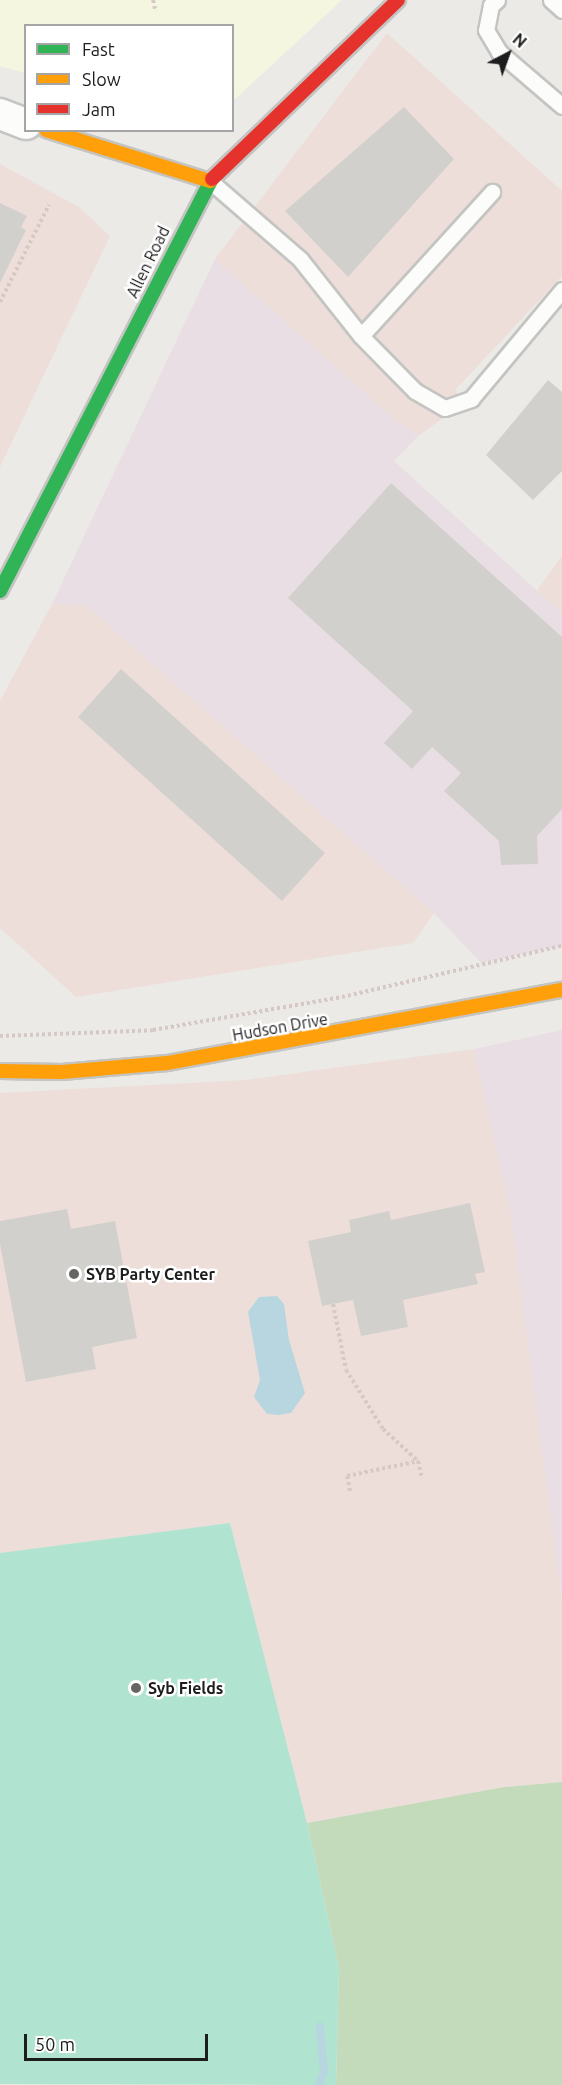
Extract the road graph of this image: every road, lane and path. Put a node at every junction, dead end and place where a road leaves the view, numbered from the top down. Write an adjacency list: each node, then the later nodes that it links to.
1 (153, 0): 5 (path)
2 (398, 0): 11 (street, Allen Road)
3 (497, 0): 7 (lane)
4 (551, 0): 6 (lane)
5 (155, 9)
6 (562, 10)
7 (562, 106)
8 (0, 114): 9 (street)
9 (24, 123)
10 (52, 132): 11 (street)
11 (210, 181): 16 (lane); 17 (street, Allen Road)
12 (492, 192): 16 (lane)
13 (49, 206): 15 (path)
14 (562, 290): 16 (lane)
15 (0, 302)
16 (361, 336)
17 (0, 591)
18 (562, 946): 20 (path)
19 (562, 990): 21 (street, Hudson Drive)
20 (0, 1036)
21 (0, 1071)
22 (333, 1304): 23 (path)
23 (418, 1461): 24 (path); 25 (path)
24 (422, 1479)
25 (350, 1491)

